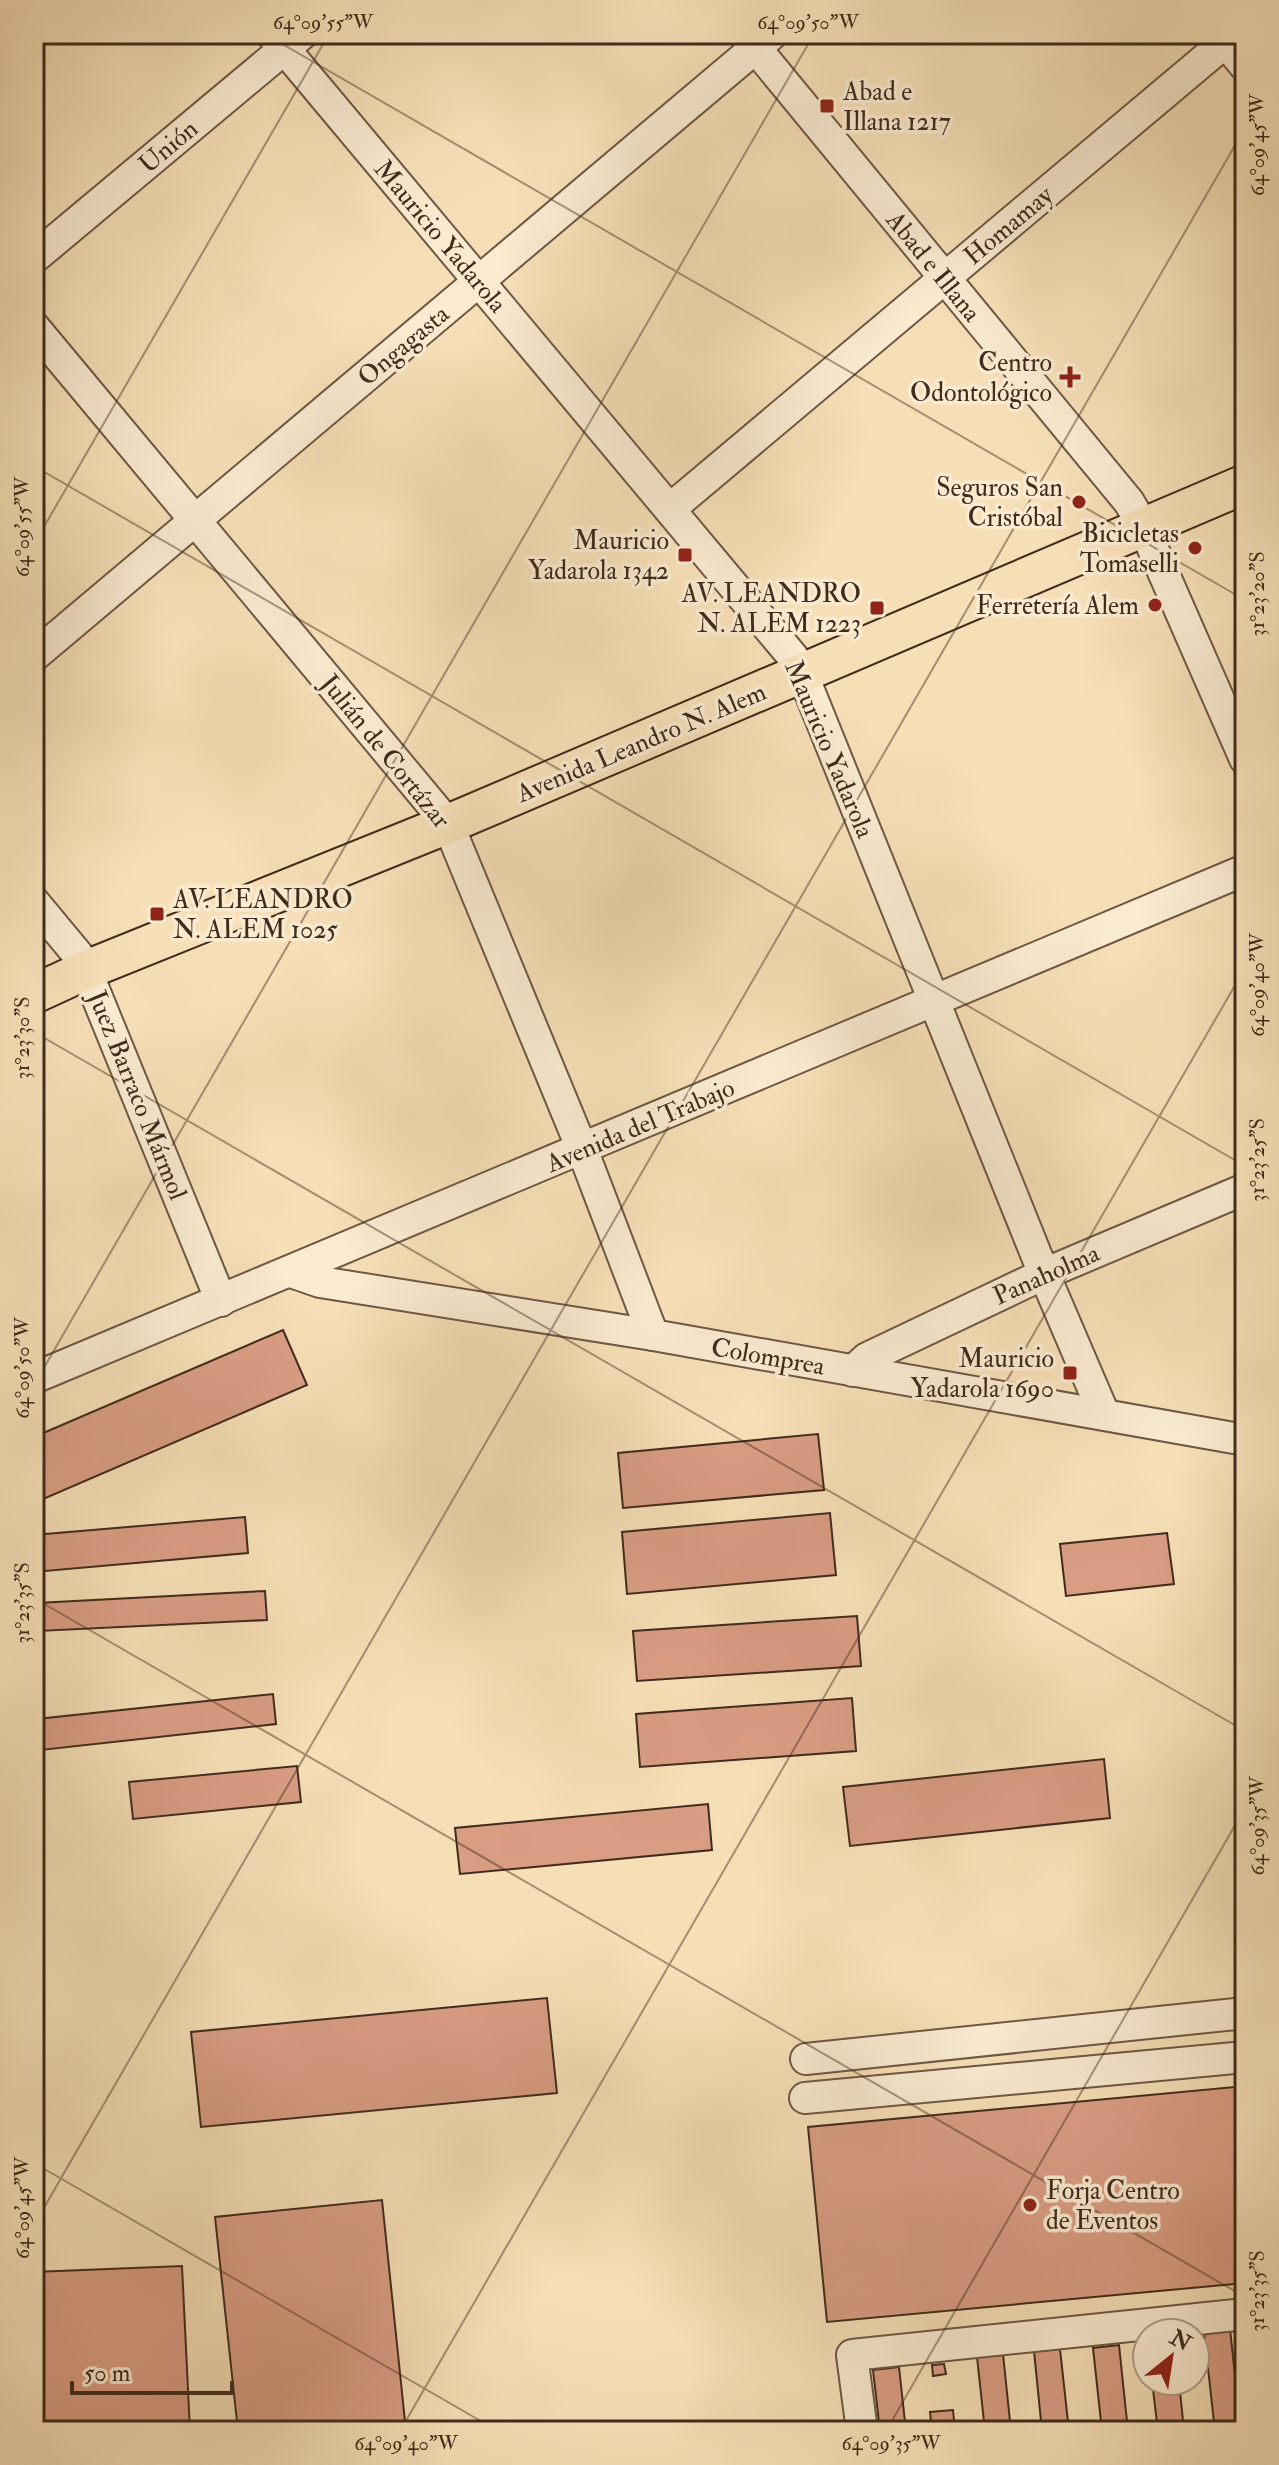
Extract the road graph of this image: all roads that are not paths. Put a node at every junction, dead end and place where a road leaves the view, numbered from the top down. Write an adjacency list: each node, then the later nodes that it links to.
1 (1226, 37): 4 (street); 6 (street, Homamay)
2 (286, 39): 5 (street, Unión); 7 (street, Mauricio Yadarola)
3 (757, 39): 6 (street, Abad e Illana); 7 (street, Ongagasta)
4 (1245, 66)
5 (34, 258)
6 (943, 279): 10 (street, Homamay); 12 (street, Abad e Illana)
7 (479, 281): 10 (street, Mauricio Yadarola); 11 (street, Ongagasta)
8 (34, 327): 11 (street, Julián de Cortázar)
9 (1245, 484): 12 (main road, Avenida Leandro N. Alem)
10 (670, 509): 14 (street, Mauricio Yadarola)
11 (196, 519): 13 (street, Ongagasta); 16 (street, Julián de Cortázar)
12 (1143, 526): 14 (main road, Avenida Leandro N. Alem); 15 (street, Abad e Illana)
13 (34, 656)
14 (802, 673): 16 (main road, Avenida Leandro N. Alem); 21 (street, Mauricio Yadarola)
15 (1245, 759)
16 (448, 824): 19 (main road, Avenida Leandro N. Alem); 22 (street, Julián de Cortázar)
17 (1245, 870): 21 (street, Avenida del Trabajo)
18 (34, 902): 19 (street, Juez Barraco Mármol)
19 (86, 970): 20 (main road, Avenida Leandro N. Alem); 26 (street, Juez Barraco Mármol)
20 (34, 994)
21 (934, 1001): 22 (street, Avenida del Trabajo); 25 (street, Mauricio Yadarola)
22 (582, 1149): 24 (street, Avenida del Trabajo); 27 (street, Julián de Cortázar)
23 (1245, 1189): 25 (street, Panaholma)
24 (291, 1272): 26 (street, Avenida del Trabajo); 27 (street, Colomprea)
25 (1044, 1274): 28 (street, Panaholma); 30 (street, Mauricio Yadarola)
26 (221, 1301): 29 (street, Avenida del Trabajo)
27 (653, 1335): 28 (street, Colomprea)
28 (853, 1371): 30 (street, Colomprea)
29 (34, 1378)
30 (1104, 1414): 31 (street, Colomprea)
31 (1245, 1440)
32 (1245, 2013): 33 (street)
33 (893, 2050): 35 (street); 36 (street)
34 (1245, 2057): 36 (street)
35 (806, 2059)
36 (900, 2089): 37 (street)
37 (805, 2098)
38 (1245, 2314): 39 (street)
39 (862, 2431)

